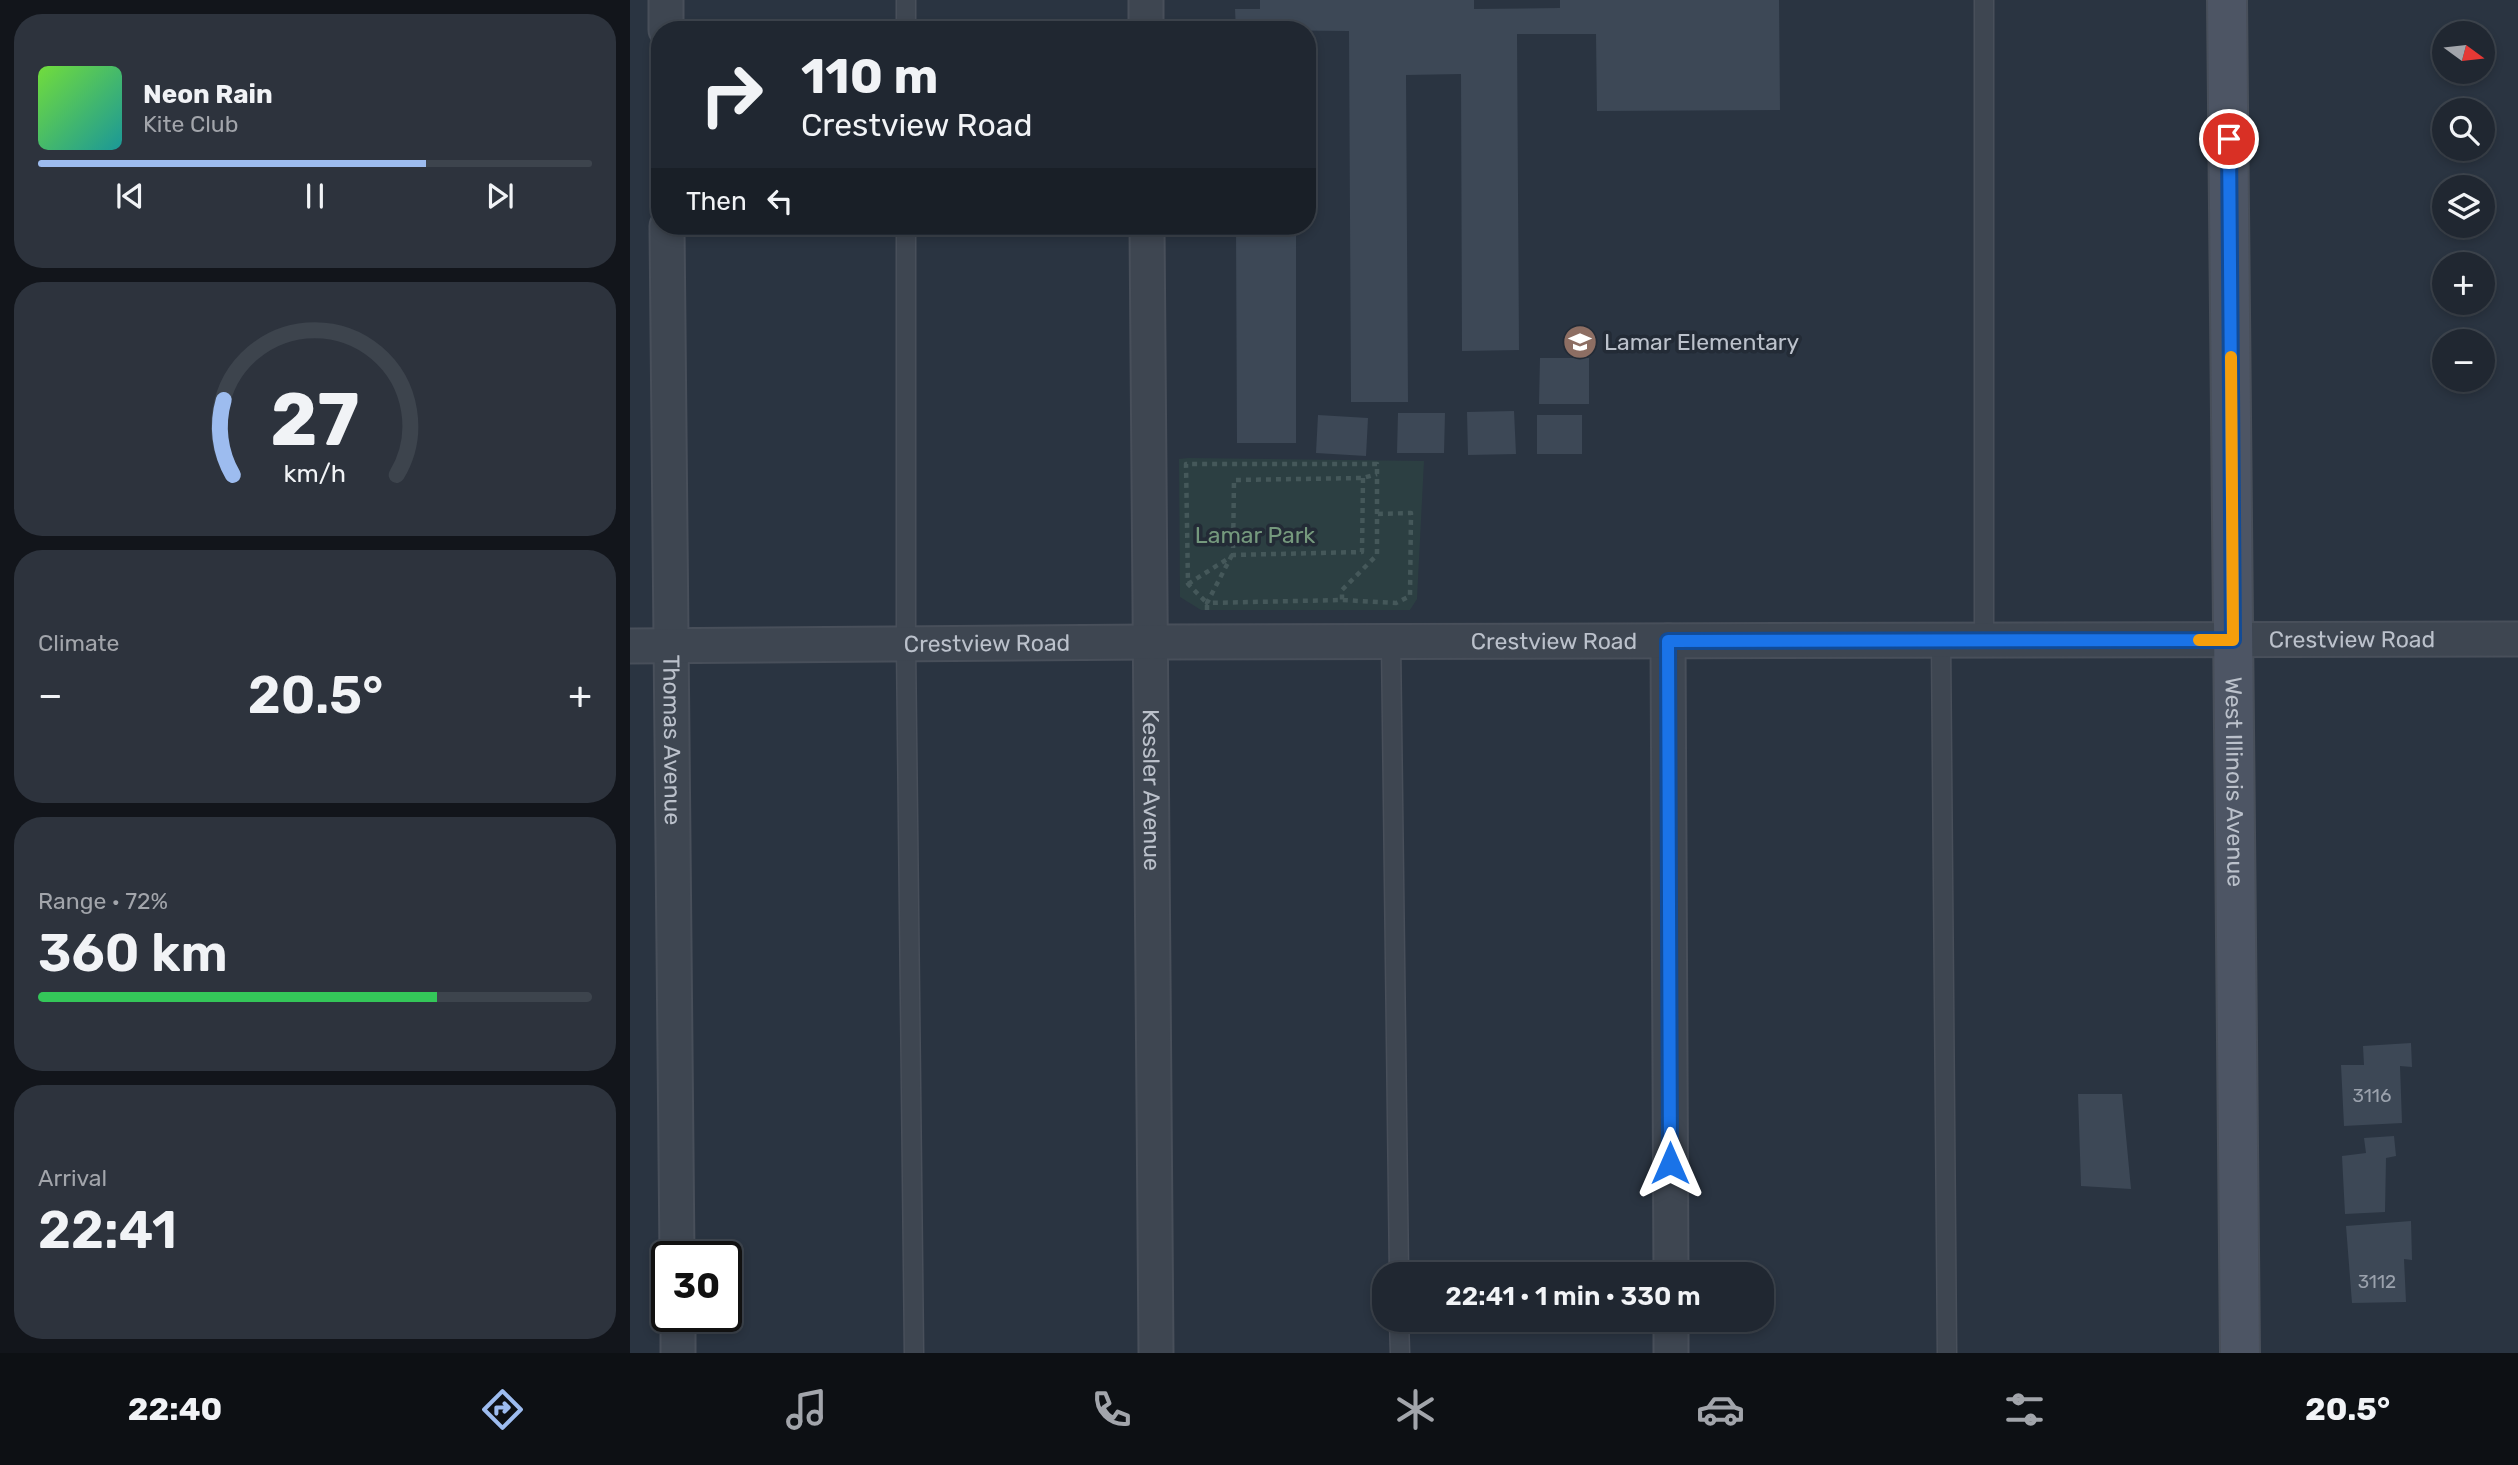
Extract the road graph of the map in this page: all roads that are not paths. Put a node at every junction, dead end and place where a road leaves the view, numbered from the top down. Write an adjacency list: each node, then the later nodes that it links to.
1 (666, 0): 6 (street)
2 (906, 0): 7 (lane)
3 (1146, 0): 8 (street)
4 (1984, 0): 13 (lane)
5 (2227, 0): 14 (main road, West Illinois Avenue)
6 (666, 21)
7 (906, 21)
8 (1146, 21)
9 (667, 235): 21 (street, Thomas Avenue)
10 (906, 235): 19 (lane)
11 (1147, 235): 17 (street, Kessler Avenue)
12 (2518, 639): 14 (street, Crestview Road)
13 (1984, 640): 14 (street, Crestview Road); 16 (street, Crestview Road)
14 (2233, 640): 34 (main road, West Illinois Avenue)
15 (1668, 641): 16 (street, Crestview Road); 18 (street, Crestview Road); 24 (street)
16 (1941, 641): 33 (lane)
17 (1150, 642): 18 (street, Crestview Road); 19 (street, Crestview Road); 30 (street, Kessler Avenue)
18 (1391, 642): 23 (lane)
19 (906, 643): 21 (street, Crestview Road); 29 (lane)
20 (630, 646): 21 (street, Crestview Road)
21 (673, 646): 22 (street, Thomas Avenue)
22 (677, 1241)
23 (1399, 1262)
24 (1671, 1262)
25 (678, 1332): 28 (street)
26 (1399, 1332): 31 (lane)
27 (1671, 1332): 32 (street)
28 (678, 1353)
29 (914, 1353)
30 (1156, 1353)
31 (1399, 1353)
32 (1671, 1353)
33 (1947, 1353)
34 (2240, 1353)

